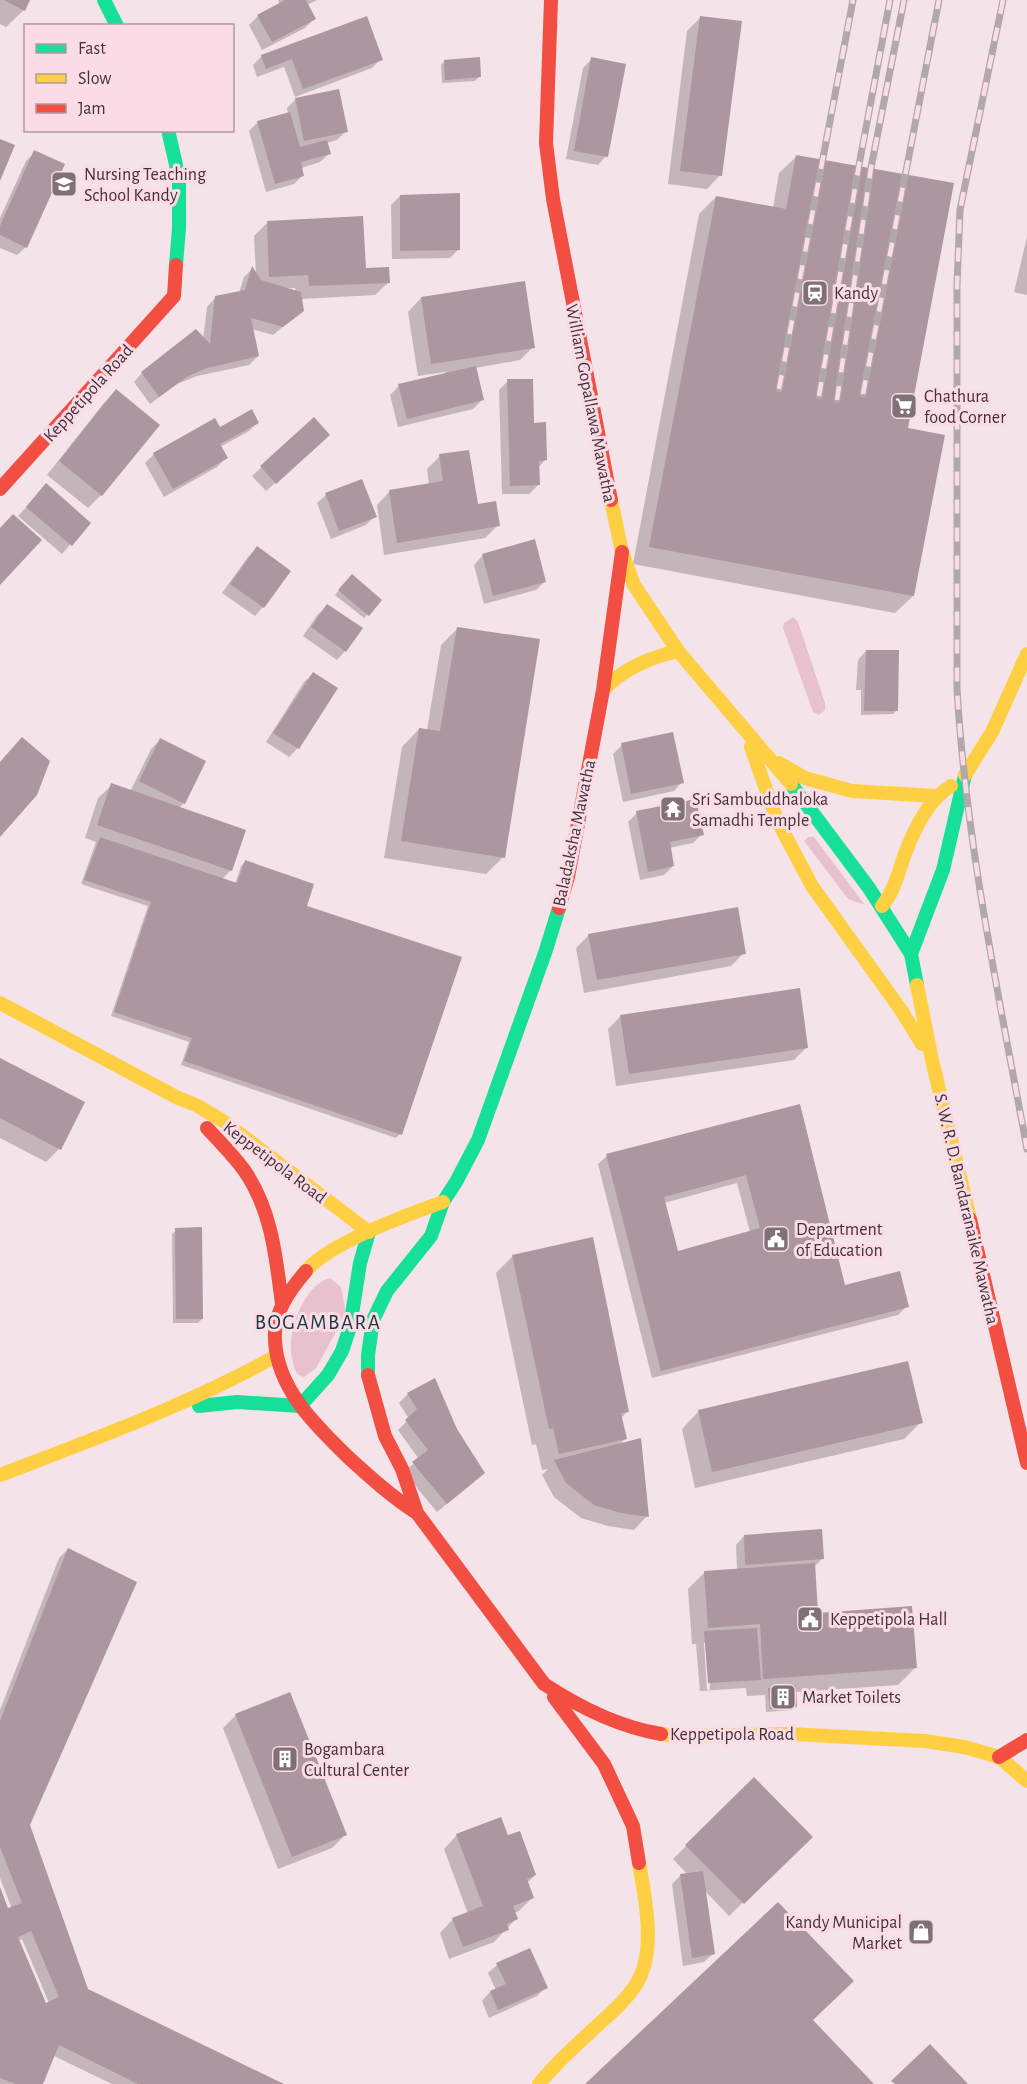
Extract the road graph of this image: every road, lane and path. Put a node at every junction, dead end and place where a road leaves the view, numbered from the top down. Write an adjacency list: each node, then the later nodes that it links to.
1 (104, 0): 3 (main road)
2 (551, 0): 6 (main road, William Gopallawa Mawatha)
3 (116, 24)
4 (168, 132): 5 (main road, Keppetipola Road)
5 (0, 489)
6 (622, 552): 7 (main road, William Gopallawa Mawatha); 9 (main road, Baladaksha Mawatha)
7 (678, 651): 9 (main road); 10 (main road, William Gopallawa Mawatha)
8 (1027, 654): 12 (main road)
9 (603, 690): 19 (main road, Baladaksha Mawatha)
10 (744, 729): 11 (main road, William Gopallawa Mawatha); 17 (main road)
11 (770, 758): 13 (main road, William Gopallawa Mawatha); 14 (main road, William Gopallawa Mawatha)
12 (965, 775): 13 (main road); 15 (main road)
13 (936, 796): 14 (main road)
14 (882, 906): 15 (main road, William Gopallawa Mawatha)
15 (911, 954): 17 (main road, S. W. R. D. Bandaranaike Mawatha)
16 (0, 1003): 18 (main road, Keppetipola Road)
17 (932, 1060): 26 (main road, S. W. R. D. Bandaranaike Mawatha)
18 (178, 1098): 20 (main road, Keppetipola Road); 21 (main road, Keppetipola Road)
19 (443, 1202): 20 (main road); 22 (main road, Baladaksha Mawatha)
20 (369, 1232): 21 (main road); 24 (main road)
21 (282, 1304): 23 (main road, Keppetipola Road)
22 (370, 1336): 28 (main road, Keppetipola Road)
23 (276, 1356): 24 (main road, Keppetipola Road); 25 (main road)
24 (300, 1406): 25 (main road); 28 (main road, Keppetipola Road)
25 (165, 1412): 27 (main road)
26 (1027, 1463)
27 (0, 1475)
28 (417, 1513): 29 (main road, Keppetipola Road)
29 (544, 1684): 31 (main road, Keppetipola Road); 33 (main road)
30 (1027, 1740): 31 (main road)
31 (999, 1756): 32 (main road, Keppetipola Road)
32 (1027, 1781)
33 (539, 2084)

